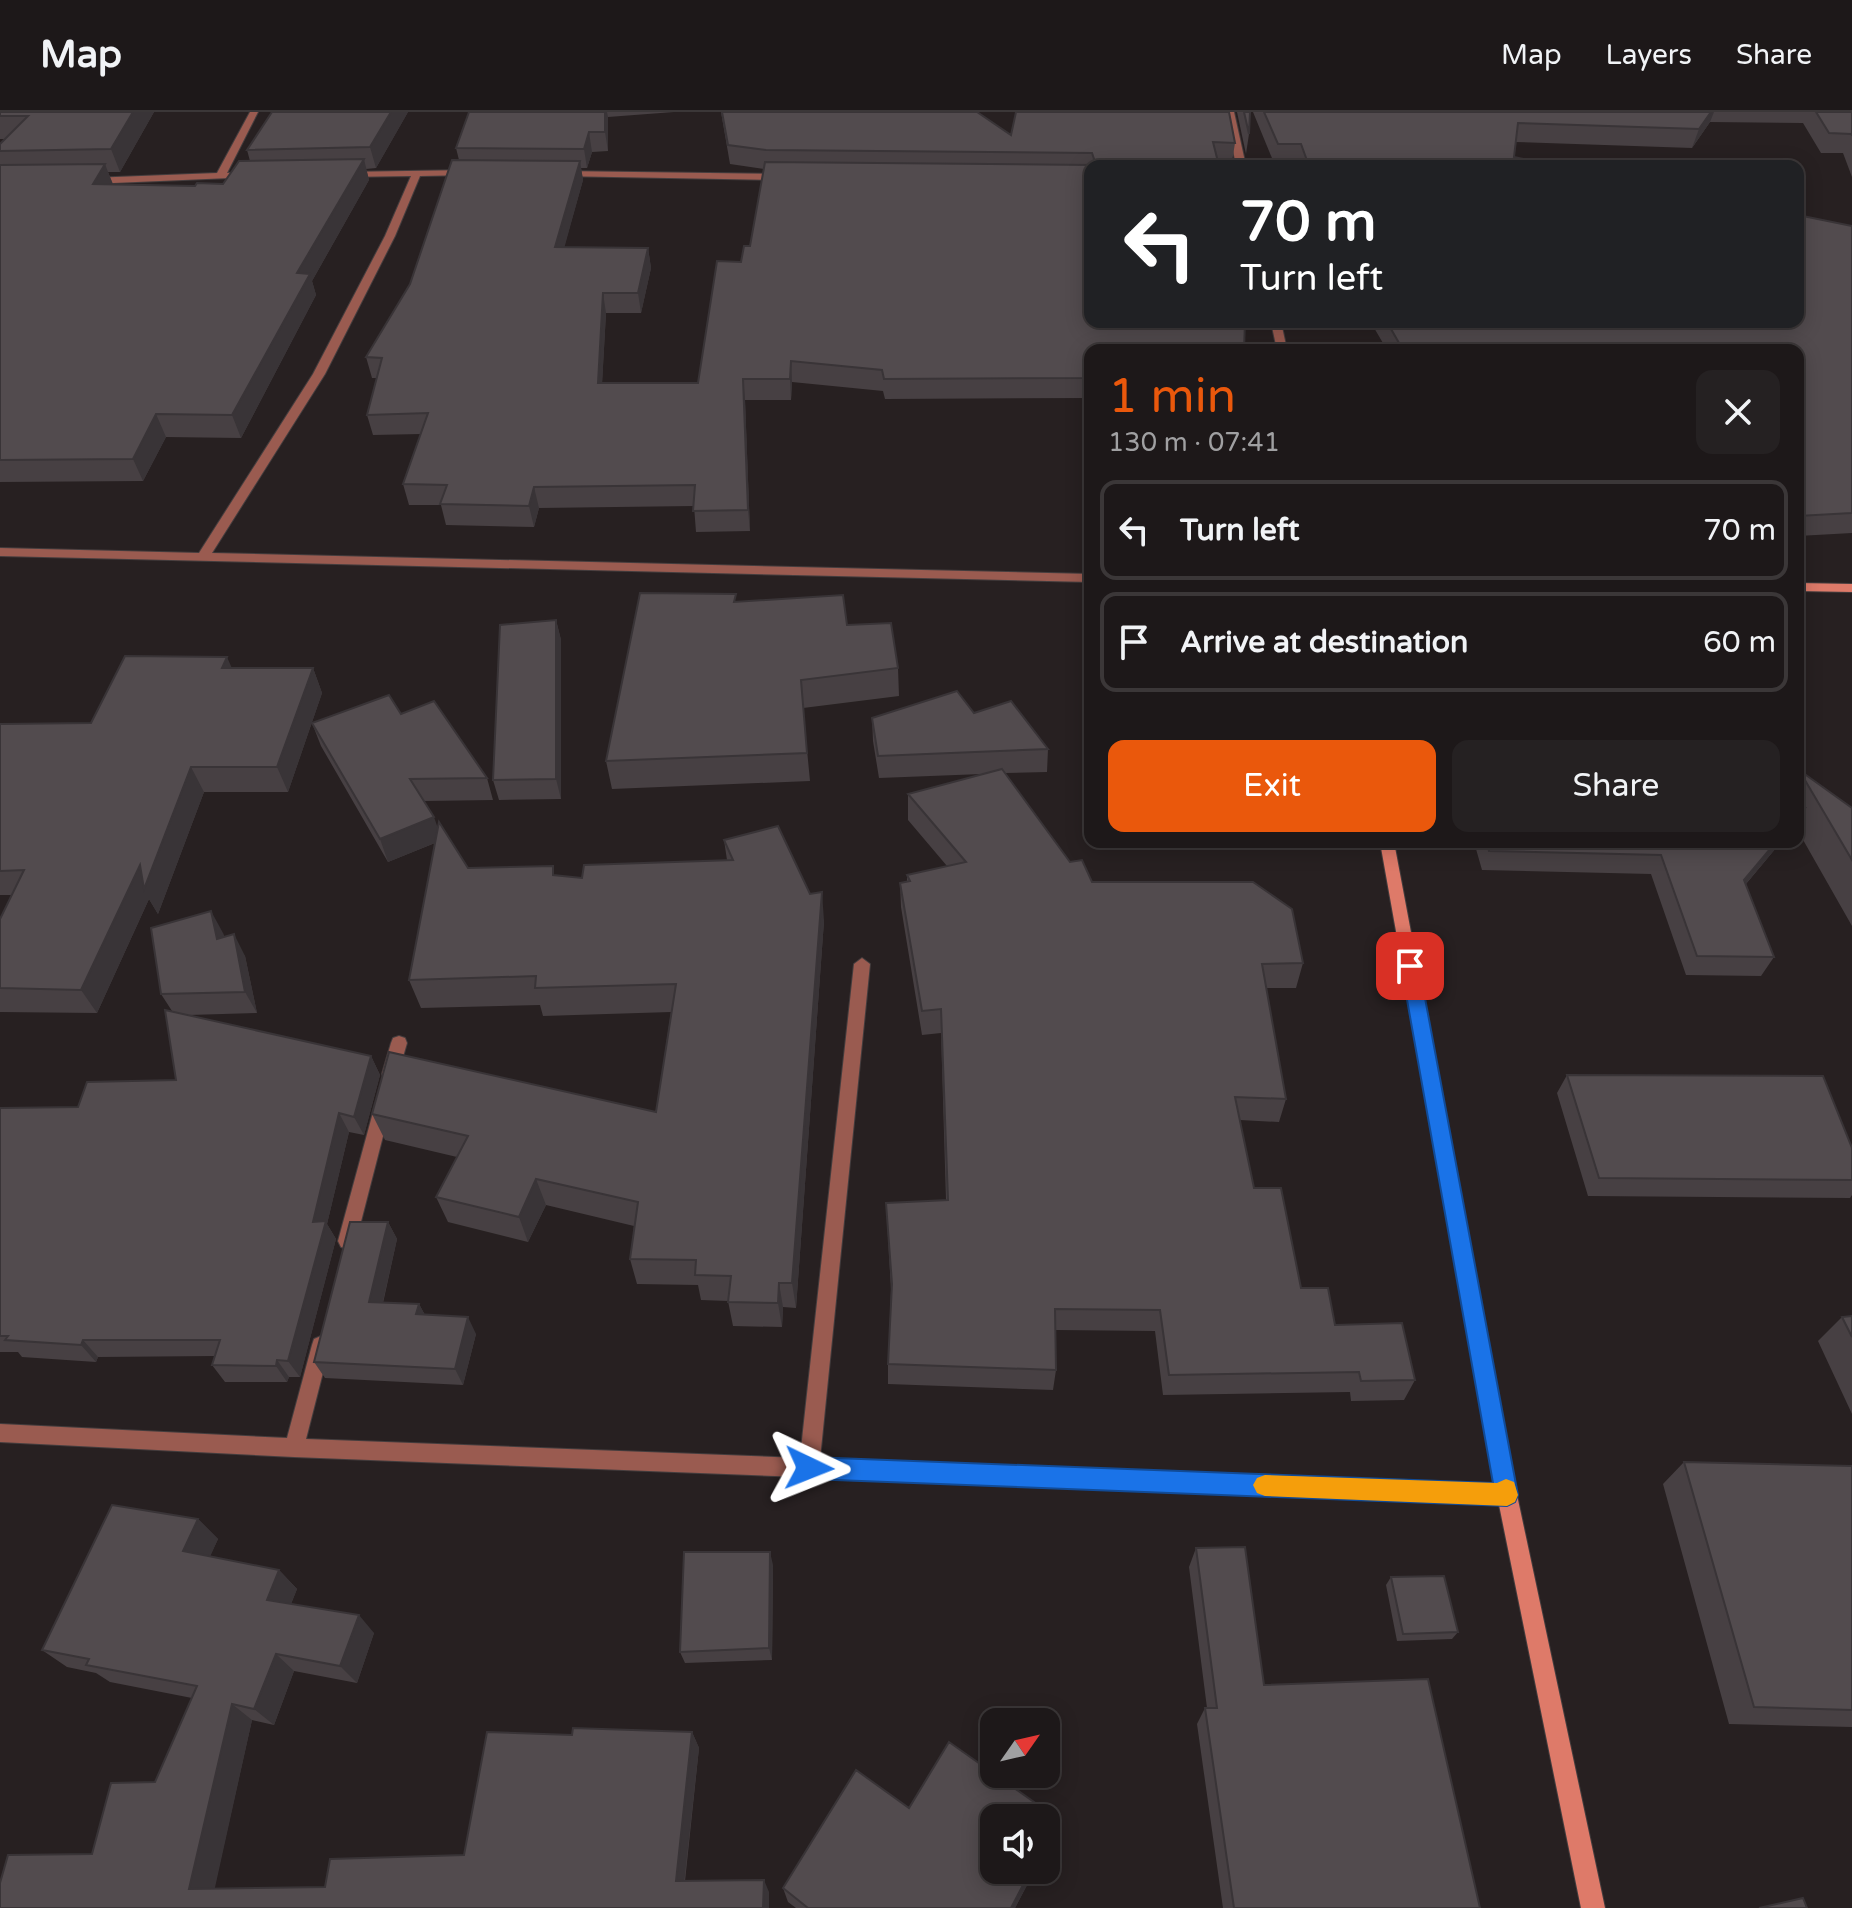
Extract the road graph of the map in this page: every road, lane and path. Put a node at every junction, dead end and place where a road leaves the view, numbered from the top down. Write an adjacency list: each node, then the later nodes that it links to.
1 (254, 112): 8 (street)
2 (1230, 112): 3 (street)
3 (1240, 160)
4 (417, 173): 5 (street); 6 (street); 13 (street)
5 (478, 173)
6 (339, 174)
7 (555, 174): 10 (street)
8 (221, 175): 9 (street); 11 (street)
9 (264, 175)
10 (787, 177)
11 (79, 181)
12 (0, 552): 13 (street)
13 (203, 557): 14 (street)
14 (1084, 578)
15 (1804, 587): 16 (street)
16 (1852, 588)
17 (1388, 848): 25 (street)
18 (862, 964): 24 (street)
19 (399, 1043): 20 (street)
20 (344, 1253)
21 (325, 1328): 23 (street)
22 (0, 1433): 23 (street)
23 (294, 1448): 24 (street)
24 (809, 1468): 25 (street)
25 (1507, 1495): 26 (street)
26 (1593, 1908)

